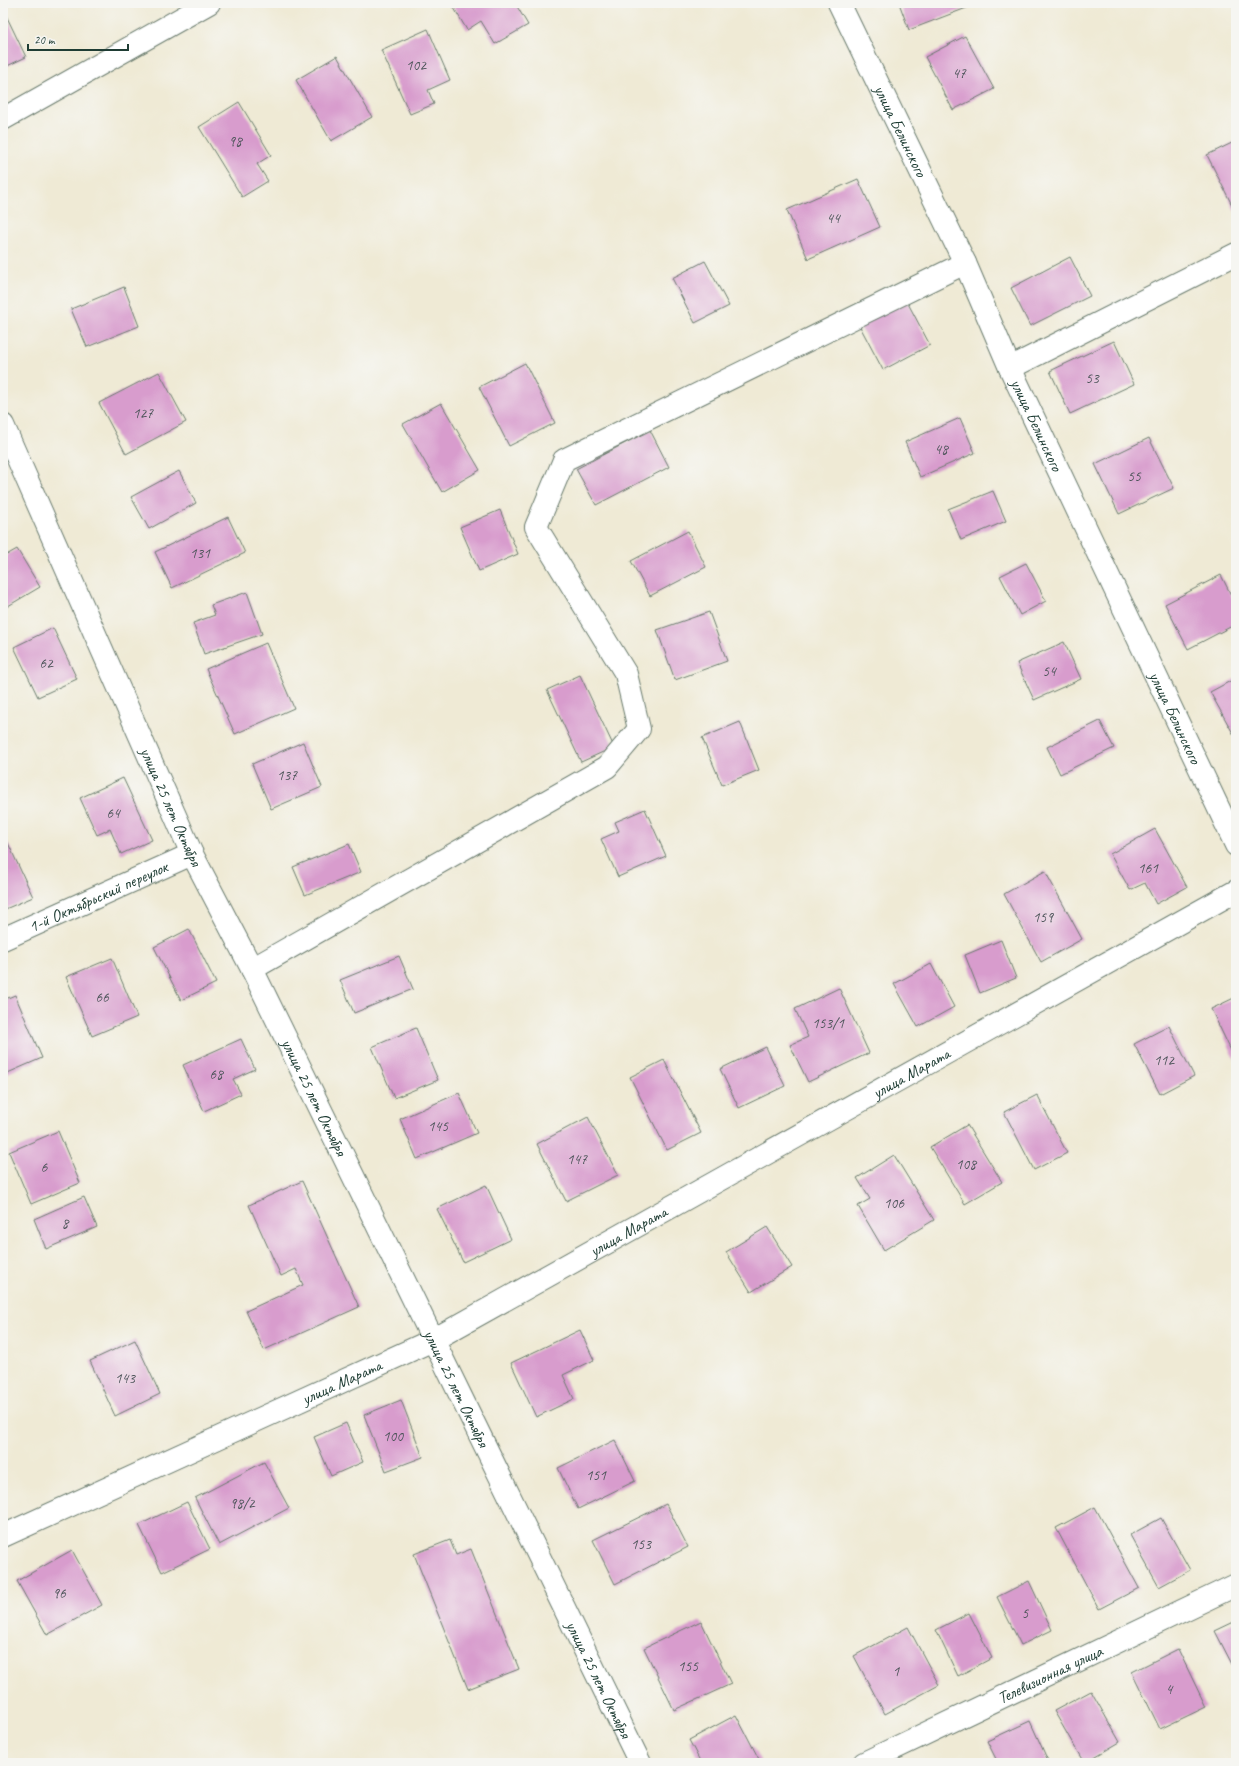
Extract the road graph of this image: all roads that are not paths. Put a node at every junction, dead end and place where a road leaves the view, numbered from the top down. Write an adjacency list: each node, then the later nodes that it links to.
1 (209, 3): 3 (street)
2 (839, 3): 5 (street, улица Белинского)
3 (3, 119)
4 (1236, 254): 6 (street)
5 (965, 263): 6 (street, улица Белинского); 12 (street)
6 (1010, 368): 8 (street, улица Белинского)
7 (3, 425): 9 (street, улица 25 лет Октября)
8 (1236, 845)
9 (192, 854): 11 (street, 1-й Октябрьский переулок); 12 (street, улица 25 лет Октября)
10 (1236, 891): 13 (street, улица Марата)
11 (3, 939)
12 (252, 969): 13 (street, улица 25 лет Октября)
13 (433, 1340): 14 (street, улица Марата); 16 (street, улица 25 лет Октября)
14 (3, 1536)
15 (1236, 1585): 17 (street, Телевизионная улица)
16 (640, 1763)
17 (864, 1763)

